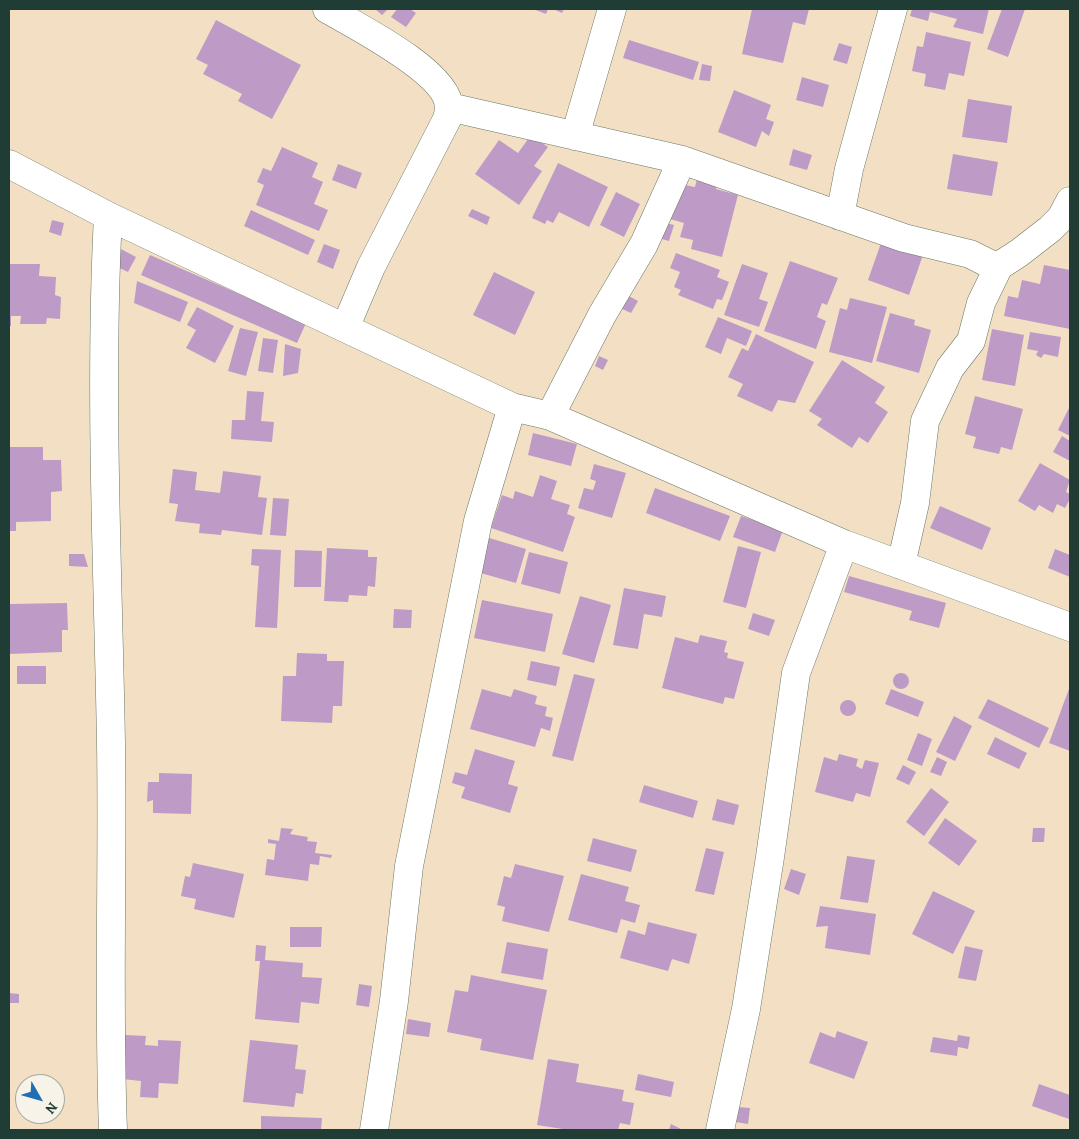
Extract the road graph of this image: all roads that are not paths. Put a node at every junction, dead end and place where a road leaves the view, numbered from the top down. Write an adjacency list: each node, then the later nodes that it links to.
1 (328, 9): 4 (street)
2 (612, 9): 5 (street)
3 (893, 9): 10 (street)
4 (449, 107): 5 (street); 12 (street)
5 (575, 136): 6 (street)
6 (682, 160): 10 (street); 14 (street)
7 (9, 164): 9 (street)
8 (1070, 201): 11 (street)
9 (108, 216): 12 (street); 18 (street)
10 (840, 216): 11 (street)
11 (999, 266): 16 (street)
12 (345, 328): 13 (street)
13 (512, 407): 14 (street); 19 (street)
14 (550, 416): 15 (street)
15 (844, 544): 16 (street); 20 (street)
16 (901, 565): 17 (street)
17 (1070, 627)
18 (113, 1130)
19 (374, 1130)
20 (722, 1130)

